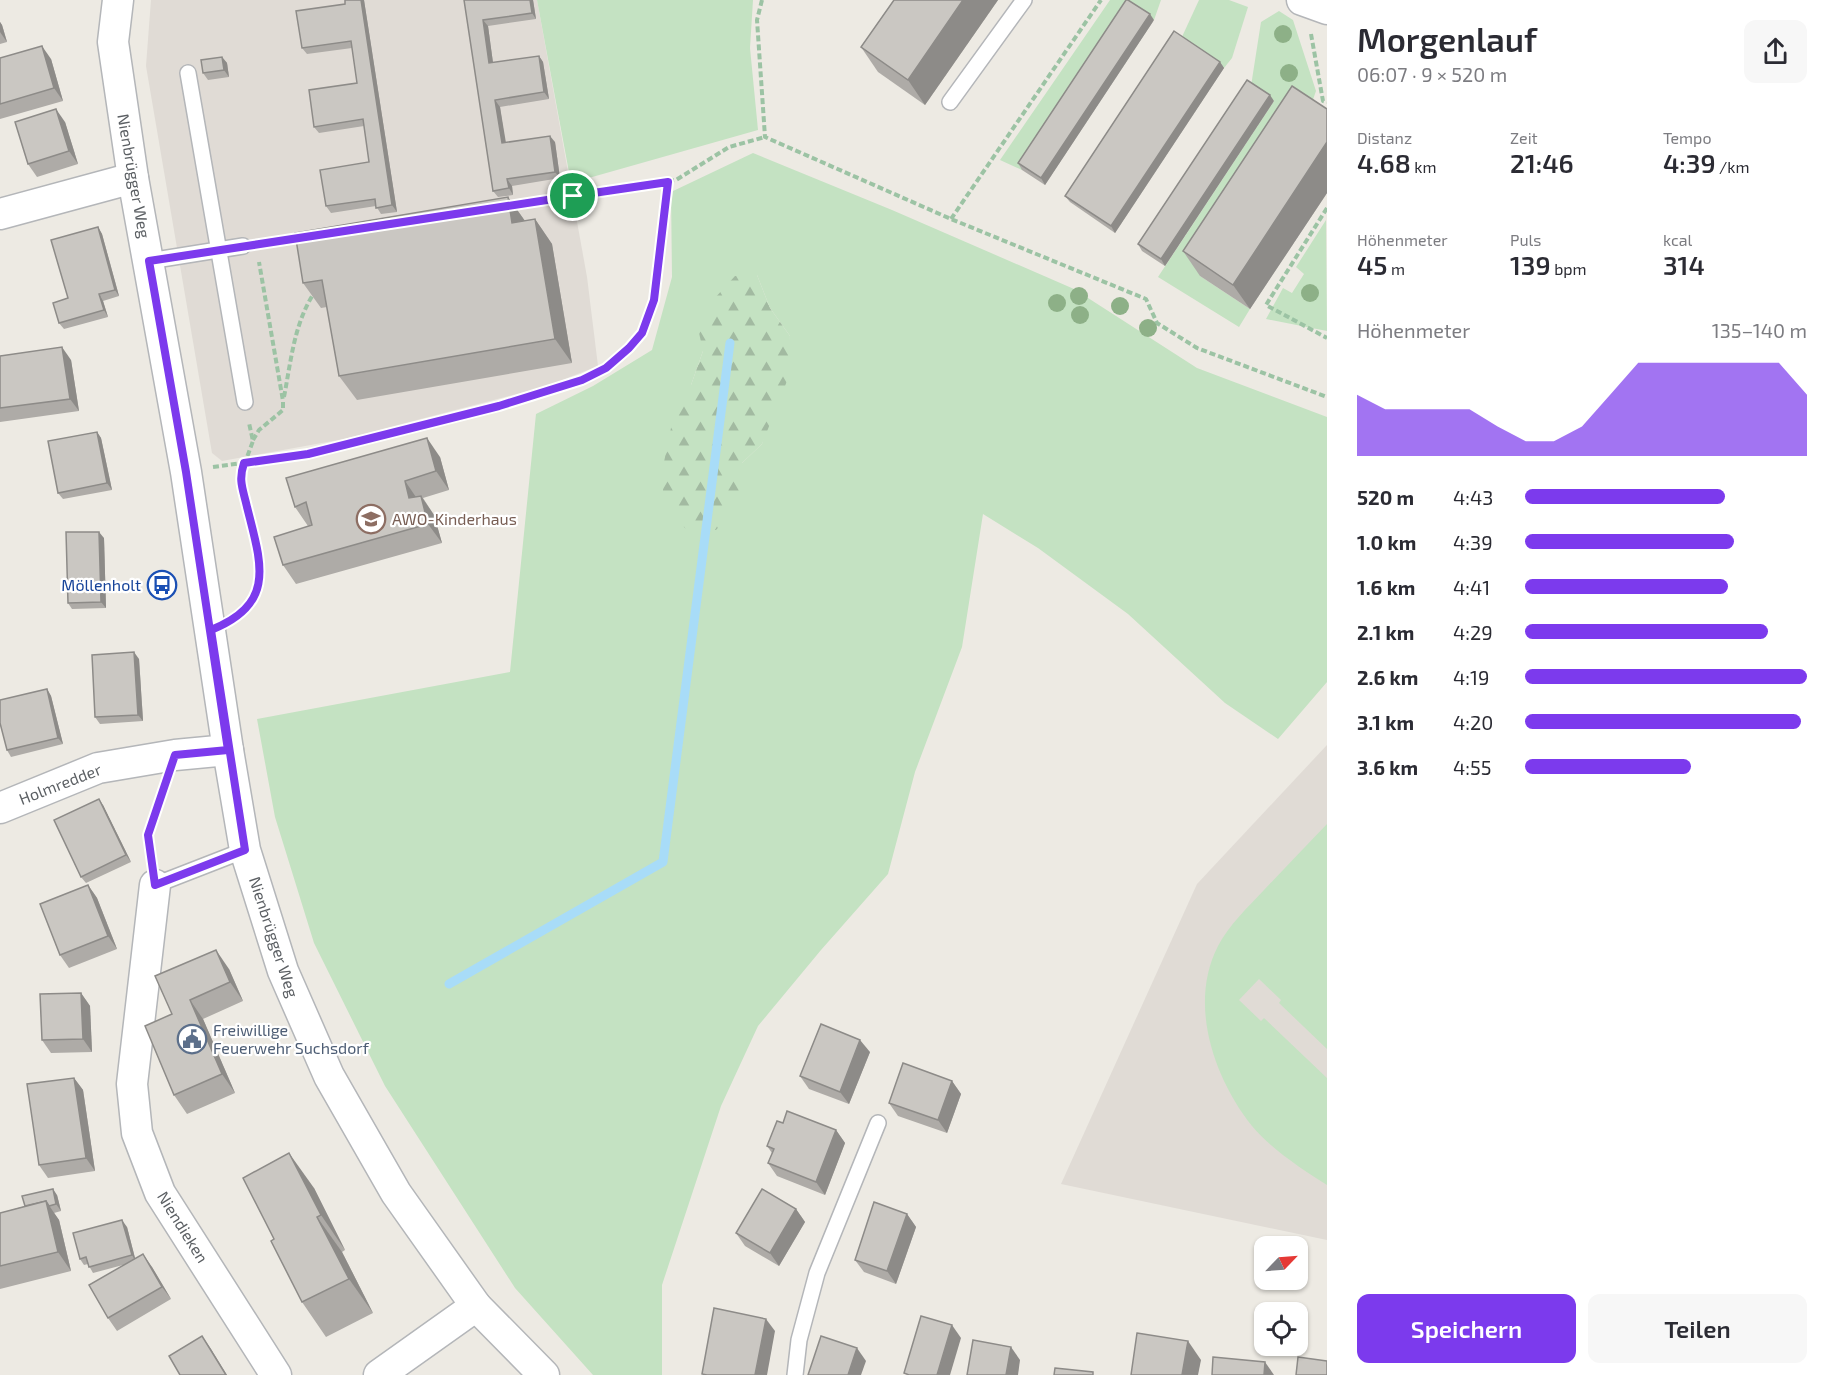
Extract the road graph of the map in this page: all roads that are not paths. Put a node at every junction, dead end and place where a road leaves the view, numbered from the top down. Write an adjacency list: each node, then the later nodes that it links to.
1 (118, 0): 7 (street, Nienbrügger Weg)
2 (1024, 0): 6 (lane)
3 (1304, 0): 4 (street)
4 (1327, 9)
5 (188, 73): 10 (lane)
6 (950, 102)
7 (134, 178): 8 (street); 11 (street, Nienbrügger Weg)
8 (0, 214)
9 (249, 245): 10 (lane)
10 (219, 249): 11 (lane); 12 (lane)
11 (149, 261): 13 (street, Nienbrügger Weg)
12 (245, 402)
13 (228, 750): 14 (street, Holmredder); 15 (street, Nienbrügger Weg)
14 (0, 808)
15 (245, 850): 16 (lane); 18 (street, Nienbrügger Weg)
16 (155, 885): 19 (street, Niendieken)
17 (878, 1123): 22 (lane)
18 (476, 1306): 20 (street); 21 (street, Nienbrügger Weg)
19 (276, 1375)
20 (379, 1375)
21 (544, 1375)
22 (795, 1375)

